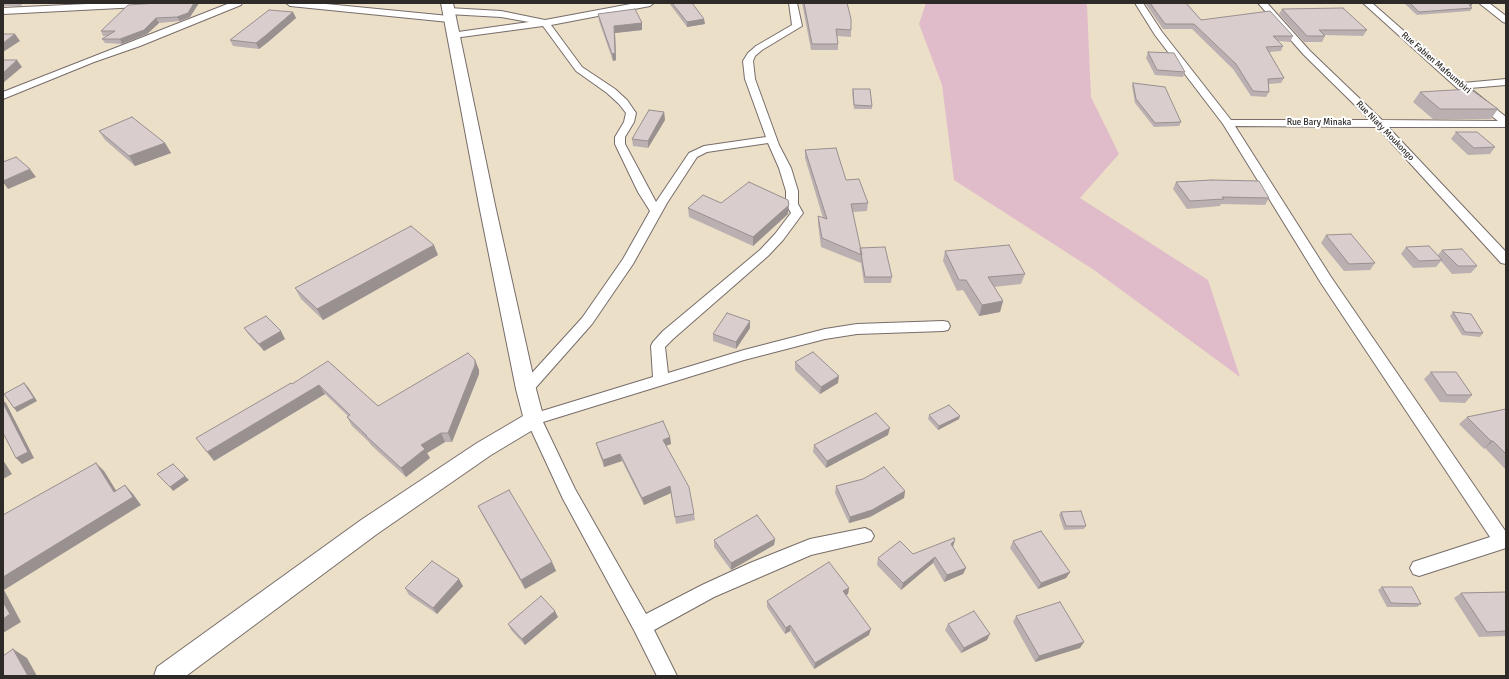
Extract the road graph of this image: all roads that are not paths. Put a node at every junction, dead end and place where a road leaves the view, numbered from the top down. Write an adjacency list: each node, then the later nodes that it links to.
1 (159, 3): 12 (street)
2 (238, 3): 20 (street)
3 (290, 3): 10 (street)
4 (650, 3): 16 (street)
5 (793, 3): 24 (street)
6 (1139, 3): 21 (street)
7 (1262, 3): 22 (street, Rue Niaty Moukongo)
8 (1367, 3): 19 (street, Rue Fabien Mafoumbiri)
9 (1483, 3): 15 (street)
10 (370, 7): 13 (street)
11 (3, 11): 12 (street)
12 (15, 11): 14 (street)
13 (448, 11): 16 (street); 17 (street)
14 (3, 15)
15 (1506, 20)
16 (545, 23): 17 (street); 25 (street)
17 (454, 35): 29 (street)
18 (1506, 82): 19 (street)
19 (1462, 86): 23 (street, Rue Fabien Mafoumbiri)
20 (3, 96)
21 (1228, 123): 22 (street, Rue Bary Minaka); 32 (street)
22 (1379, 123): 23 (street, Rue Bary Minaka); 26 (street, Rue Niaty Moukongo)
23 (1506, 123)
24 (772, 139): 25 (street); 28 (street)
25 (656, 211): 29 (street)
26 (1506, 260)
27 (943, 326): 28 (street)
28 (661, 380): 30 (street)
29 (526, 389): 30 (street)
30 (534, 419): 34 (street); 35 (street)
31 (865, 536): 34 (street)
32 (1504, 540): 33 (street)
33 (1419, 568)
34 (642, 626): 36 (street)
35 (166, 676)
36 (667, 676)

